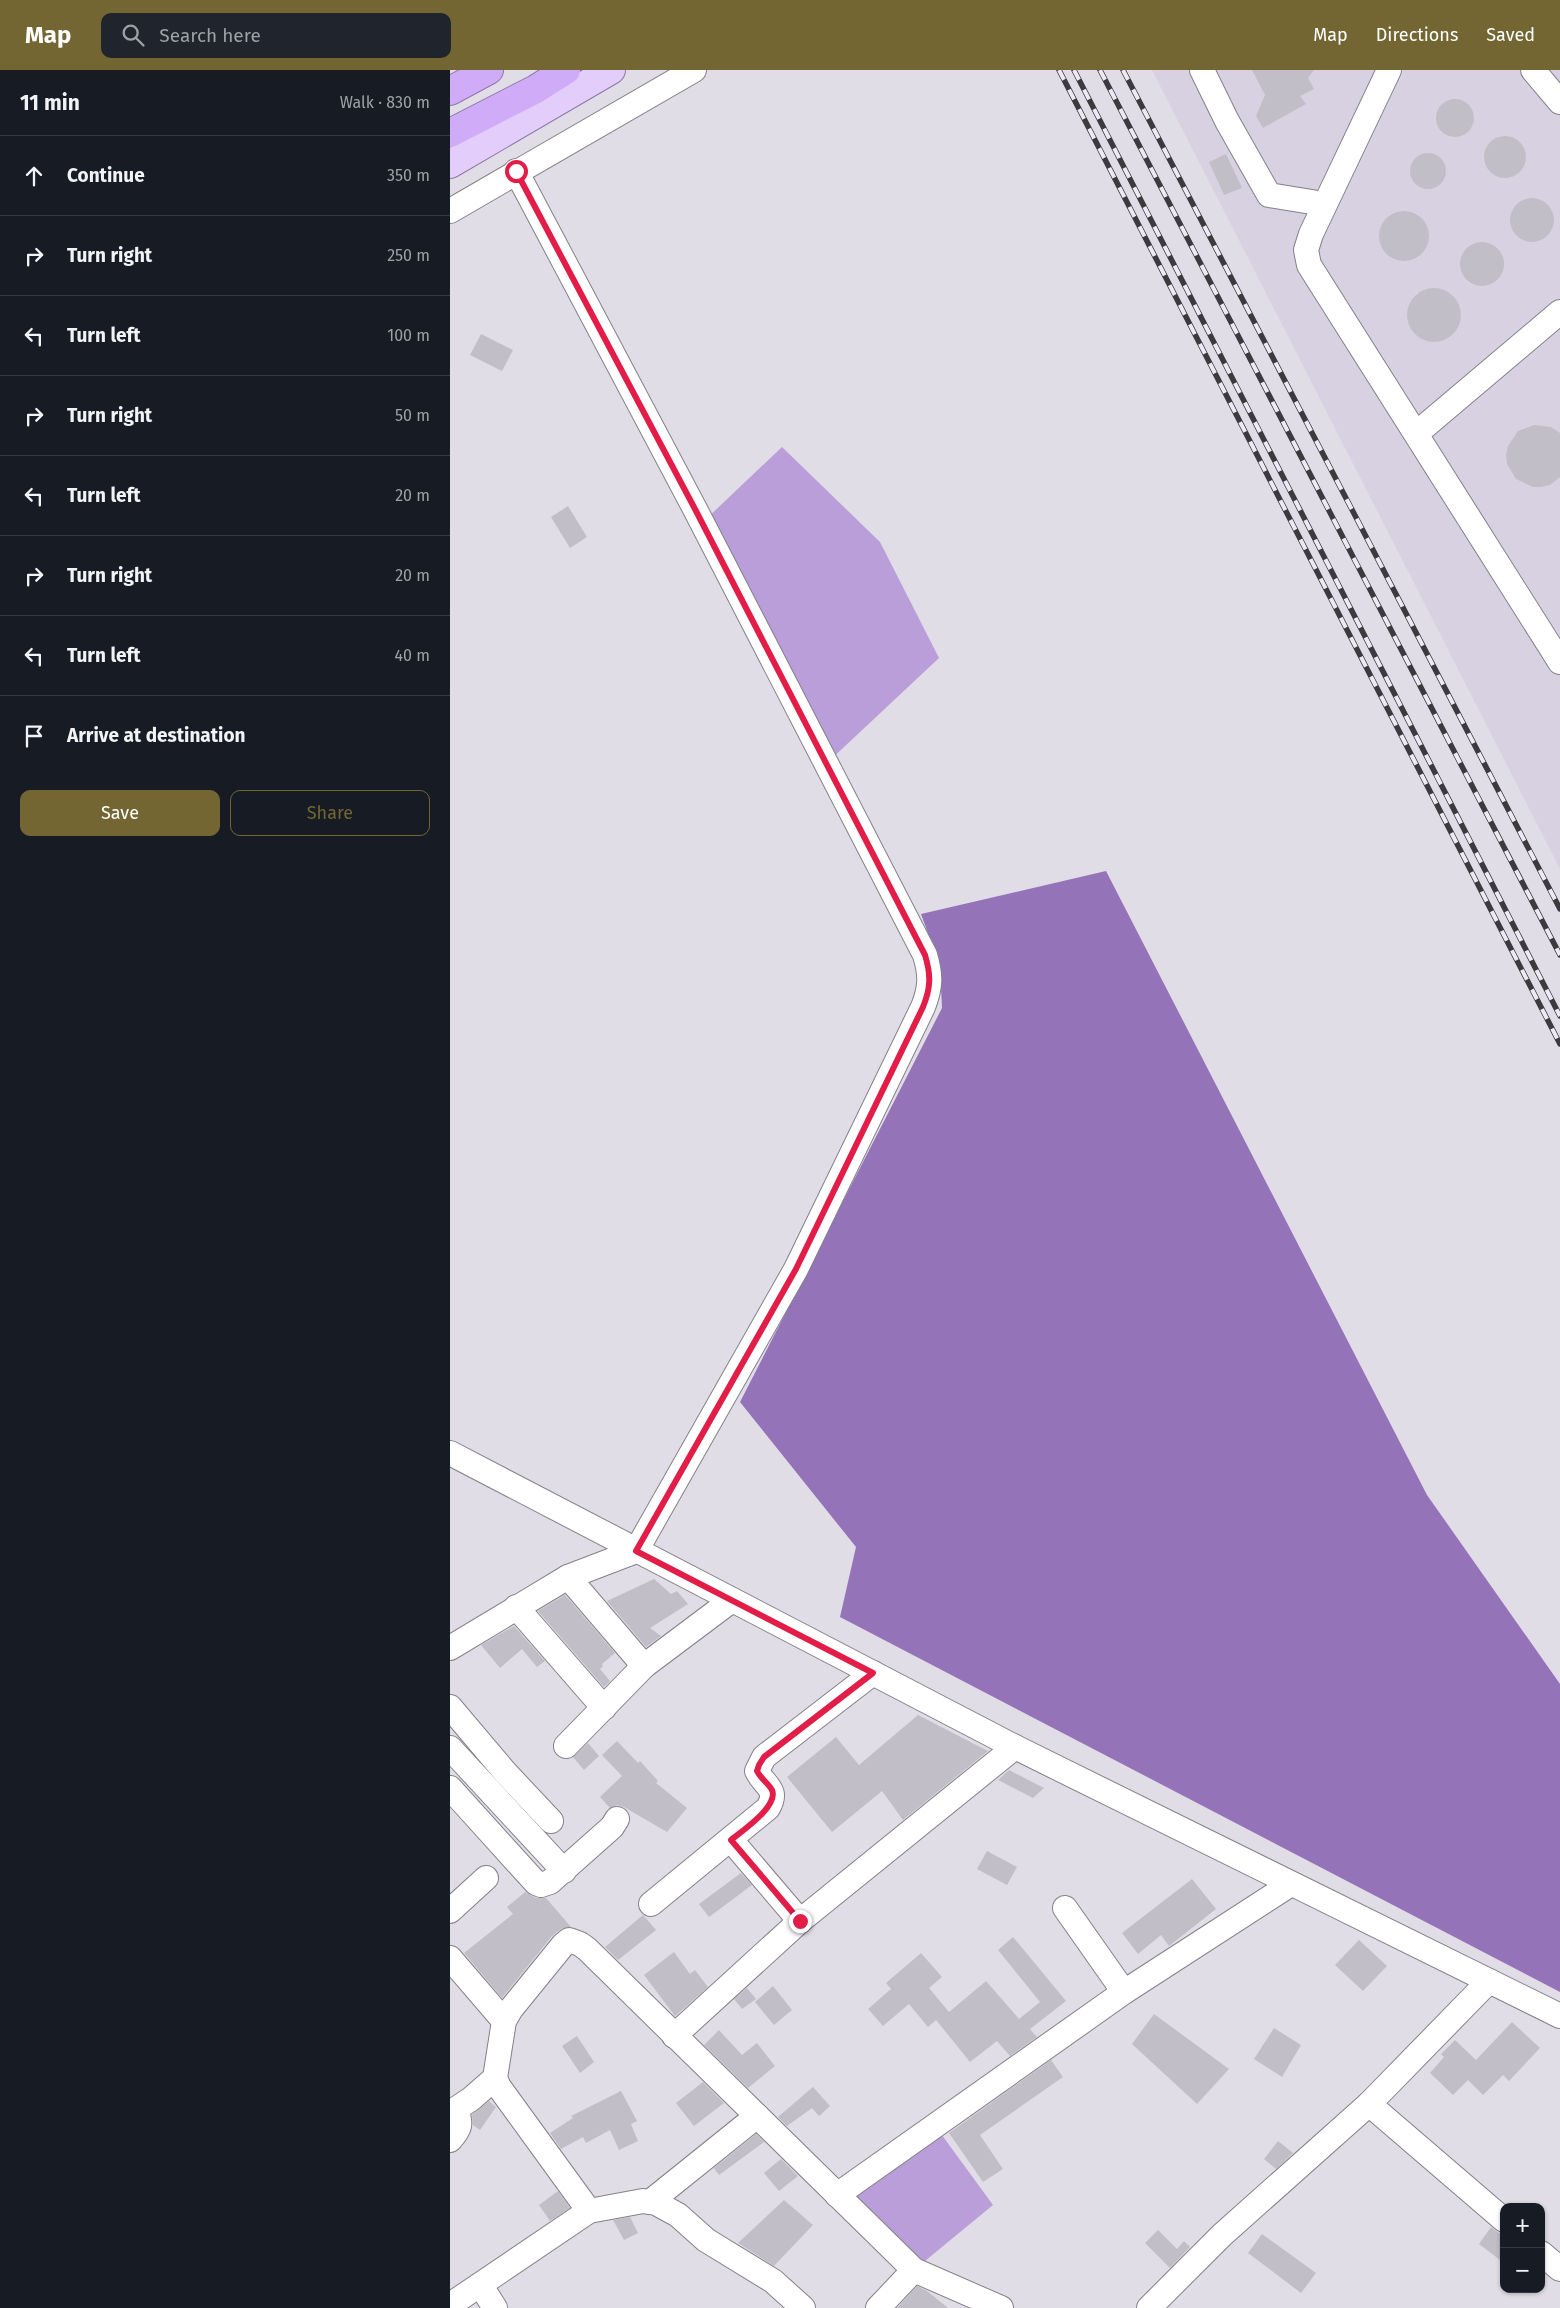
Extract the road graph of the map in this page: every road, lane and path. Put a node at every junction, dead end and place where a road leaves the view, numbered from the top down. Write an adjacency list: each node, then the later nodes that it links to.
1 (489, 70): 9 (highway)
2 (566, 70): 8 (highway)
3 (611, 70): 12 (main road)
4 (694, 70): 13 (street)
5 (1202, 70): 14 (street)
6 (1389, 70): 14 (street)
7 (1533, 70): 10 (street)
8 (533, 79): 11 (highway)
9 (450, 91)
10 (1560, 102)
11 (450, 133)
12 (450, 164)
13 (516, 171): 15 (street); 20 (street)
14 (1324, 204): 17 (street)
15 (450, 211)
16 (1560, 312): 17 (street)
17 (1417, 433): 18 (street)
18 (1559, 659)
19 (450, 1453): 20 (street)
20 (636, 1551): 21 (street); 22 (street)
21 (568, 1577): 23 (street); 25 (street)
22 (732, 1600): 25 (street); 26 (street)
23 (516, 1607): 24 (street); 28 (street)
24 (450, 1648)
25 (644, 1666): 28 (street)
26 (873, 1673): 30 (street); 37 (street)
27 (450, 1707): 32 (street)
28 (604, 1708): 29 (street)
29 (566, 1746)
30 (1015, 1747): 40 (street); 44 (street)
31 (450, 1748): 33 (street)
32 (505, 1772): 33 (street); 36 (street)
33 (487, 1788): 34 (street); 38 (street)
34 (455, 1803): 38 (street)
35 (617, 1819): 38 (street)
36 (551, 1821)
37 (731, 1840): 41 (street); 44 (street)
38 (564, 1870)
39 (486, 1878): 43 (street)
40 (1291, 1884): 46 (street); 47 (street)
41 (652, 1904)
42 (1065, 1908): 47 (street)
43 (450, 1910)
44 (800, 1921): 50 (street)
45 (450, 1958): 49 (street)
46 (1489, 1981): 48 (street); 52 (street)
47 (1124, 1992): 56 (street)
48 (1560, 2016)
49 (504, 2021): 50 (street); 51 (street)
50 (674, 2036): 54 (street)
51 (495, 2078): 53 (street); 58 (street)
52 (1368, 2104): 59 (street); 69 (street)
53 (453, 2112): 55 (street)
54 (757, 2116): 56 (street); 57 (street)
55 (450, 2140)
56 (837, 2194): 62 (street)
57 (650, 2202): 58 (street); 66 (street)
58 (589, 2211): 63 (street)
59 (1500, 2217)
60 (1545, 2256): 61 (street)
61 (1560, 2269)
62 (914, 2270): 67 (street); 68 (street)
63 (480, 2286): 64 (street); 65 (street)
64 (450, 2305)
65 (495, 2308)
66 (803, 2308)
67 (878, 2308)
68 (1001, 2308)
69 (1150, 2308)

